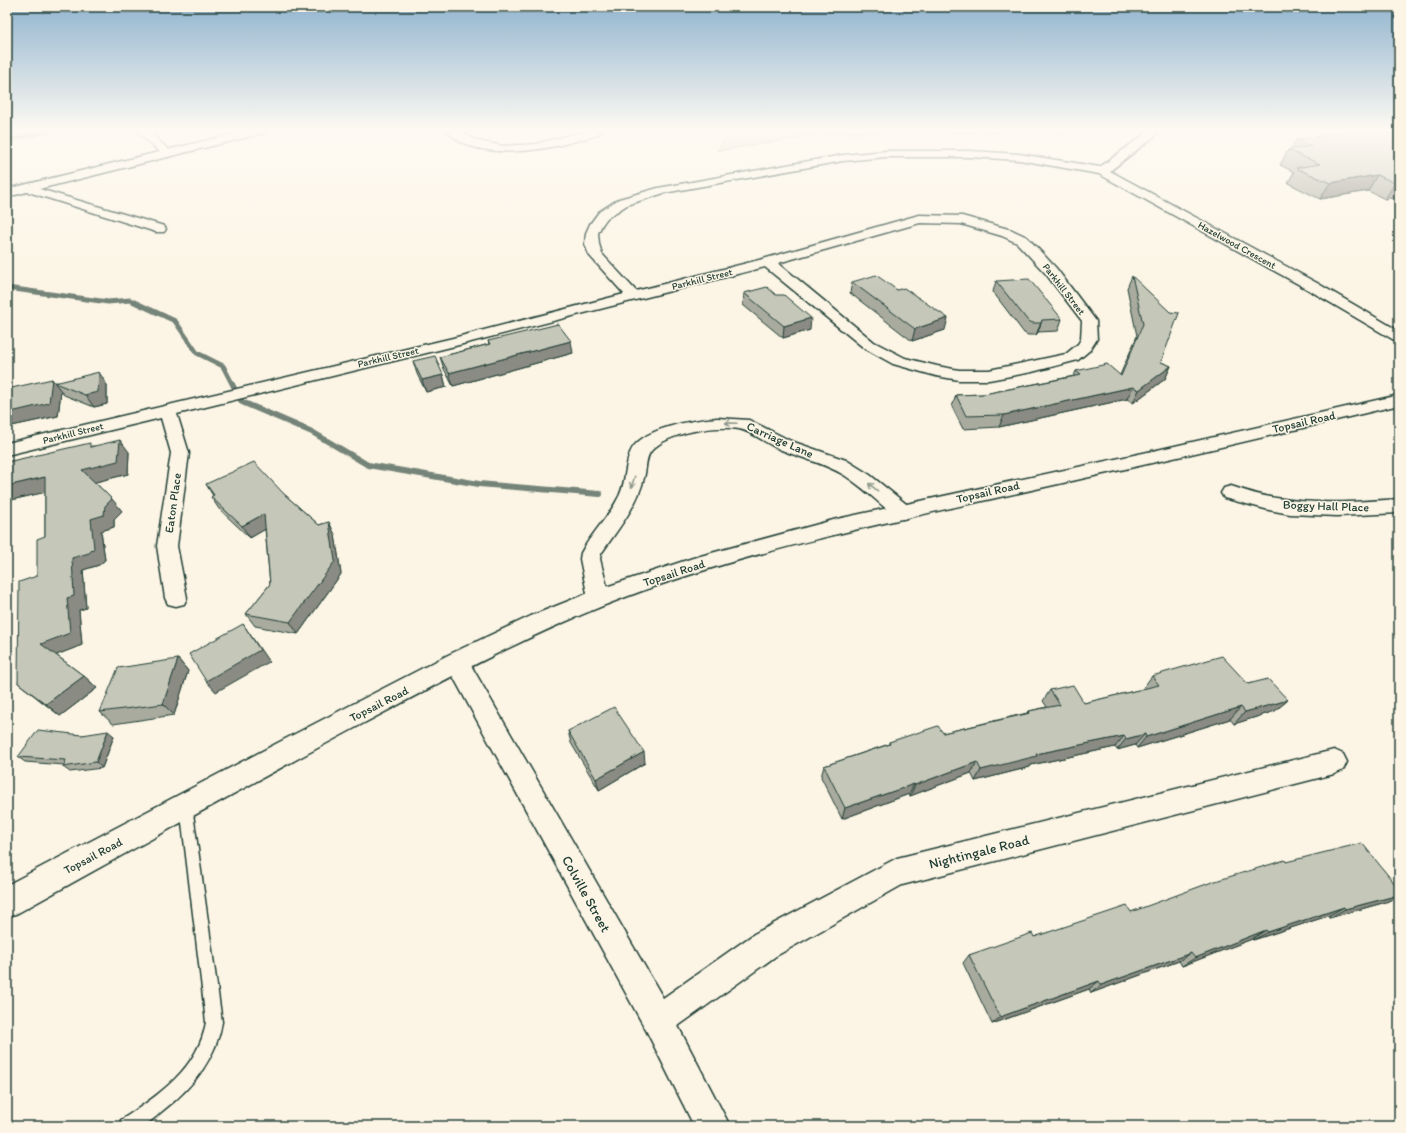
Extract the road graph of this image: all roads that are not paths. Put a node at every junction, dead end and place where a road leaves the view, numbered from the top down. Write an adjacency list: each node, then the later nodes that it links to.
1 (43, 184): 4 (main road)
2 (697, 184): 8 (street, Hazelwood Crescent)
3 (1126, 184): 9 (street, Hazelwood Crescent)
4 (26, 188): 5 (main road); 6 (street)
5 (7, 193)
6 (160, 229)
7 (768, 262): 7 (street, Parkhill Street); 8 (street, Parkhill Street)
8 (633, 296): 11 (street, Parkhill Street)
9 (1399, 337)
10 (1399, 400): 15 (main road, Topsail Road)
11 (167, 410): 12 (street, Parkhill Street); 16 (street, Eaton Place)
12 (7, 449)
13 (1231, 493): 14 (street, Boggy Hall Place)
14 (1399, 506)
15 (903, 512): 17 (main road, Topsail Road); 17 (street, Carriage Lane, one-way to 17)
16 (176, 598)
17 (599, 598): 18 (main road, Topsail Road)
18 (457, 662): 20 (main road, Topsail Road); 22 (street, Colville Street)
19 (1334, 762): 22 (street, Nightingale Road)
20 (186, 806): 21 (main road, Topsail Road); 23 (lane)
21 (7, 902)
22 (658, 1021): 24 (street, Colville Street)
23 (127, 1126)
24 (713, 1126)

